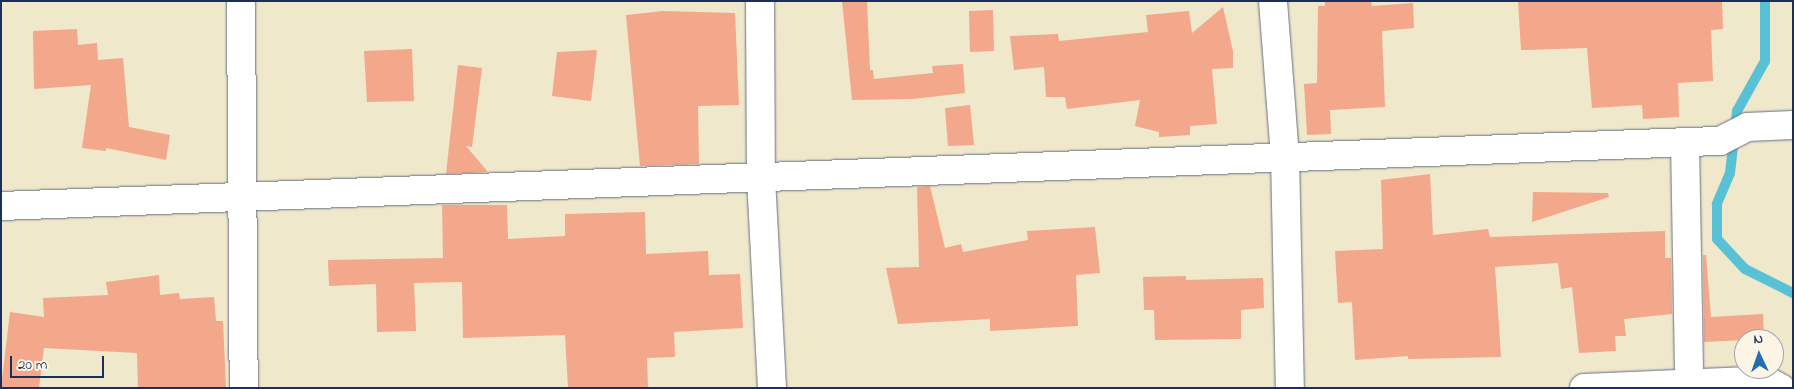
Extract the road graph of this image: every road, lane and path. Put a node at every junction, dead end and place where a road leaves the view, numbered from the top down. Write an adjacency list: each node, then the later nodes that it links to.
1 (241, 1): 8 (street)
2 (760, 1): 7 (street)
3 (1273, 1): 6 (street)
4 (1793, 125): 5 (street)
5 (1685, 142): 6 (street); 10 (street)
6 (1286, 156): 7 (street); 13 (street)
7 (761, 178): 8 (street); 12 (street)
8 (244, 198): 9 (street); 11 (street)
9 (1, 206)
10 (1689, 383): 14 (street); 15 (street)
11 (244, 388)
12 (772, 388)
13 (1290, 388)
14 (1584, 388)
15 (1781, 388)

